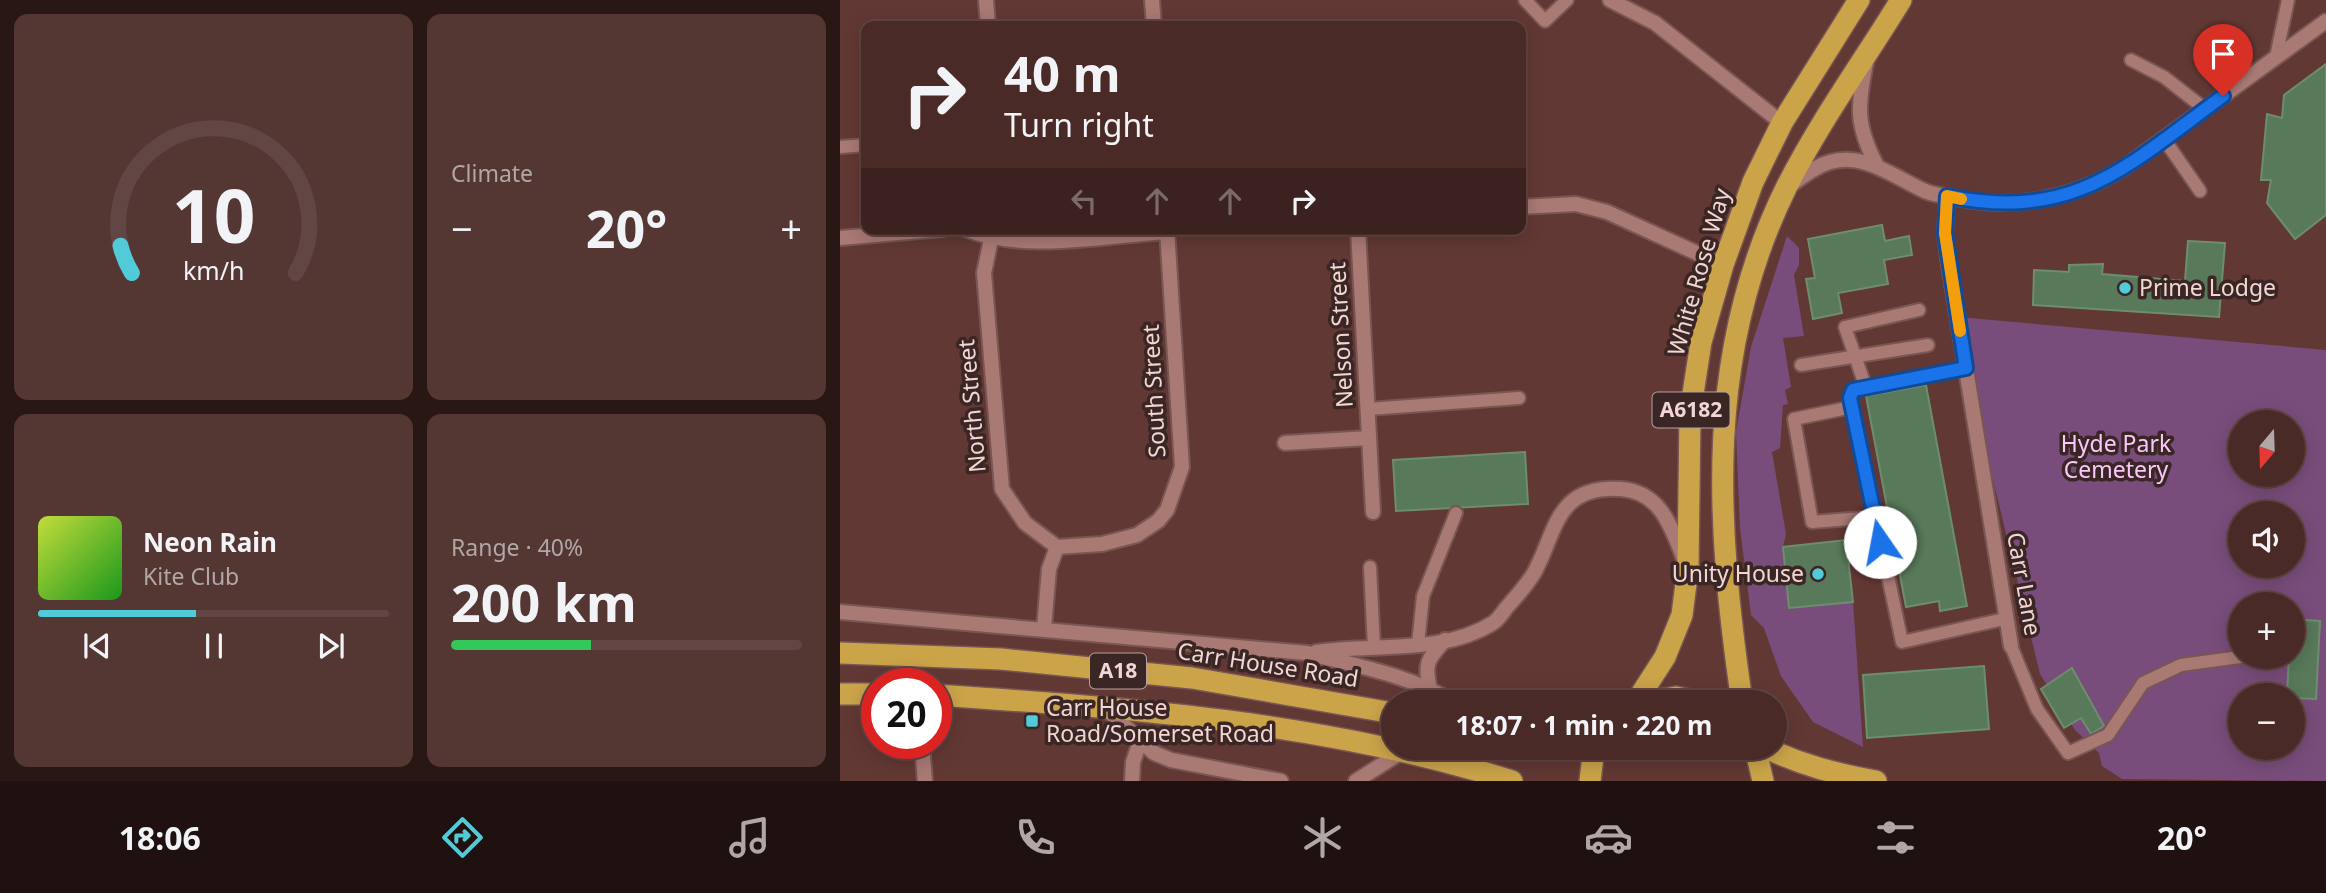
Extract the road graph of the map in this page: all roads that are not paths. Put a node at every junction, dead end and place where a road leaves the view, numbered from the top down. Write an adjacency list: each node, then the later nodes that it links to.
1 (986, 0): 9 (street)
2 (1152, 0): 10 (street)
3 (1525, 0): 4 (lane)
4 (1567, 0)
5 (1610, 0): 16 (street)
6 (1859, 0): 16 (highway, White Rose Way / A6182)
7 (1901, 0): 12 (highway, A6182)
8 (2288, 0): 13 (lane)
9 (988, 21)
10 (1154, 21)
11 (2326, 21): 13 (street)
12 (1867, 55): 20 (street); 21 (highway, A6182)
13 (2276, 57): 15 (street)
14 (2131, 60): 15 (lane)
15 (2205, 109): 17 (street)
16 (1782, 122): 32 (highway, White Rose Way / A6182)
17 (2164, 139): 22 (lane); 23 (street)
18 (861, 145): 19 (lane)
19 (840, 147)
20 (1877, 166): 21 (street); 23 (street)
21 (1787, 188): 62 (highway, A6182)
22 (2200, 191)
23 (1947, 196): 37 (street, Carr Lane)
24 (1526, 207): 32 (street)
25 (874, 235): 31 (street)
26 (991, 235): 47 (street, North Street)
27 (994, 235): 28 (street, South Street)
28 (1112, 235)
29 (1167, 235): 47 (street, South Street)
30 (1358, 235): 41 (street, Nelson Street)
31 (840, 238)
32 (1723, 265): 49 (highway, White Rose Way / A6182)
33 (1919, 310): 35 (lane)
34 (1928, 345): 35 (lane)
35 (1854, 355): 36 (lane); 38 (lane)
36 (1801, 365)
37 (1966, 368): 38 (lane); 51 (street, Carr Lane)
38 (1866, 387): 40 (lane)
39 (1519, 398): 41 (lane)
40 (1852, 407): 46 (lane); 46 (lane)
41 (1368, 409): 42 (street, Nelson Street)
42 (1369, 438): 43 (street, Nelson Street); 44 (street, Nelson Street)
43 (1285, 443)
44 (1373, 512)
45 (1456, 513): 54 (lane)
46 (1875, 517): 51 (lane)
47 (1057, 547): 52 (street)
48 (1370, 568): 56 (lane)
49 (1688, 568): 53 (street); 61 (highway, White Rose Way / A6182)
50 (840, 612): 52 (street)
51 (2004, 619): 55 (street, Carr Lane)
52 (1044, 628): 58 (street)
53 (1446, 639): 54 (street); 60 (street)
54 (1418, 645): 56 (street)
55 (2011, 646): 59 (lane, Carr Lane)
56 (1374, 647): 58 (street)
57 (840, 653): 67 (highway, Carr House Road / A18)
58 (1307, 653): 60 (street)
59 (2228, 658)
60 (1430, 690)
61 (1644, 690)
62 (1740, 690)
63 (840, 694): 64 (highway)
64 (861, 694)
65 (952, 696): 66 (highway, A18)
66 (1103, 706): 68 (street); 69 (highway, A18)
67 (1381, 711)
68 (1140, 742): 77 (street); 78 (street)
69 (1381, 749)
70 (1787, 758): 83 (highway)
71 (923, 759): 76 (street)
72 (1389, 760): 79 (street)
73 (1428, 760): 80 (highway, A18)
74 (1592, 760): 81 (highway)
75 (1758, 760): 82 (highway)
76 (925, 781)
77 (1132, 781)
78 (1281, 781)
79 (1356, 781)
80 (1512, 781)
81 (1590, 781)
82 (1763, 781)
83 (1876, 781)

